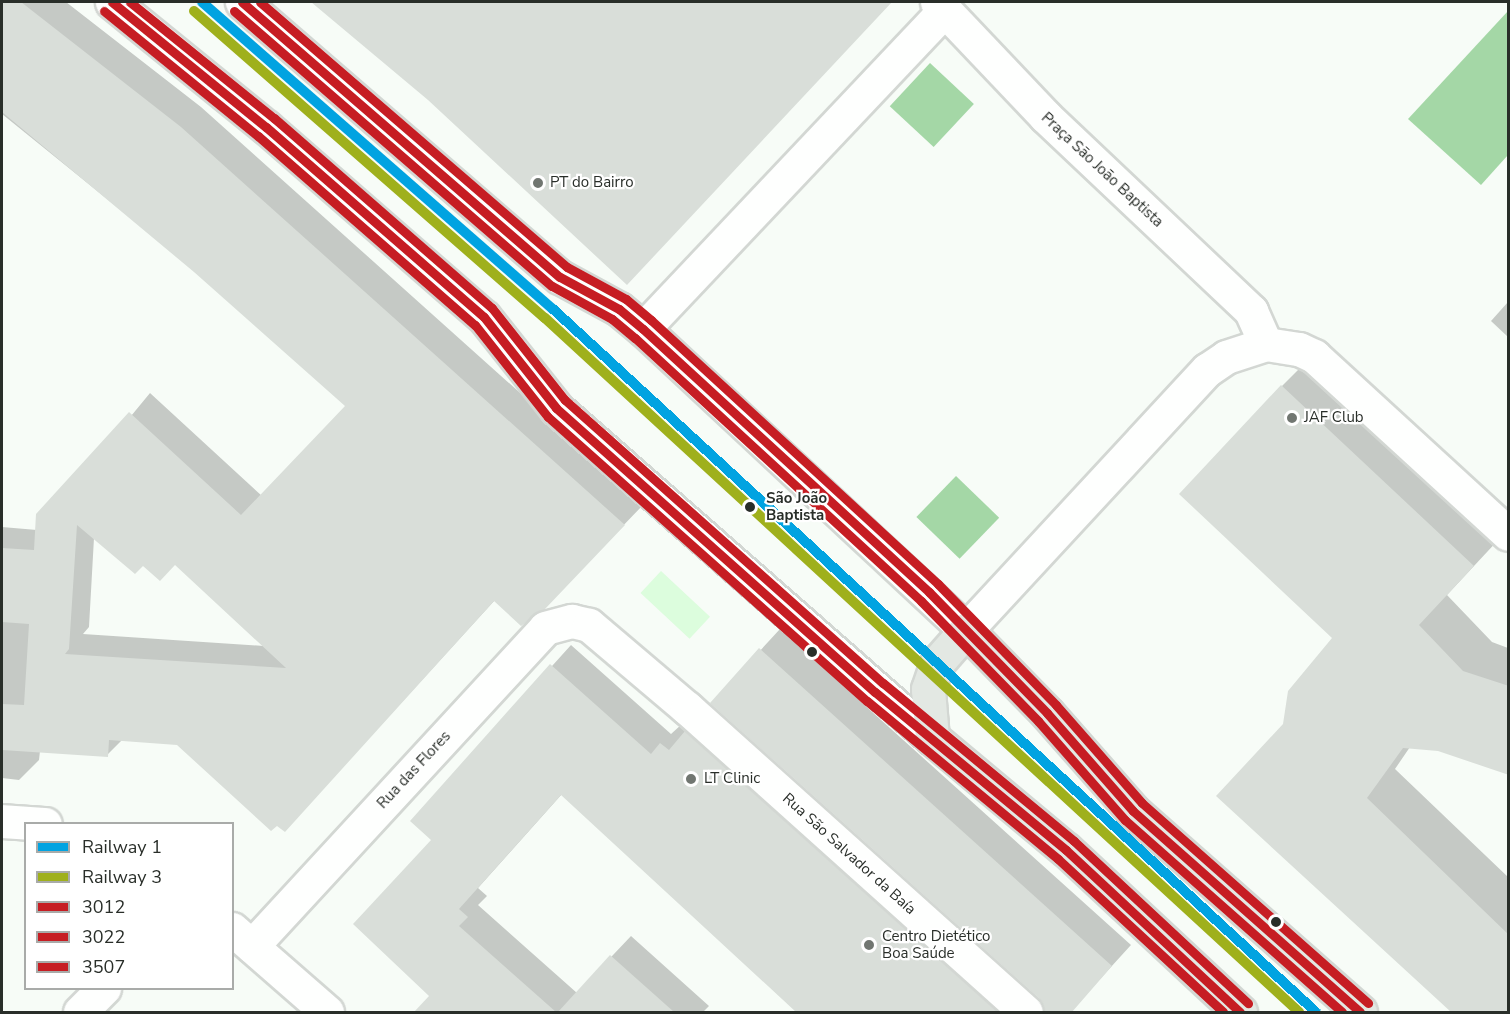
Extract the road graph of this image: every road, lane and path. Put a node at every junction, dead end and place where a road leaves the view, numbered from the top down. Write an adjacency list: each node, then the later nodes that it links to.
1 (112, 2): 9 (street)
2 (242, 2): 4 (street)
3 (940, 6): 4 (street, Praça São João Baptista); 5 (street, Praça São João Baptista)
4 (643, 329): 8 (street)
5 (1266, 344): 6 (street); 8 (street)
6 (1509, 534)
7 (589, 625): 12 (street, Rua das Flores); 16 (street, Rua São Salvador da Baía)
8 (966, 630): 9 (main road); 18 (main road)
9 (932, 738): 17 (main road)
10 (2, 820): 11 (street)
11 (24, 822)
12 (242, 938): 15 (street)
13 (102, 990): 14 (street)
14 (80, 1012)
15 (327, 1012)
16 (1026, 1012)
17 (1240, 1012)
18 (1360, 1012)

